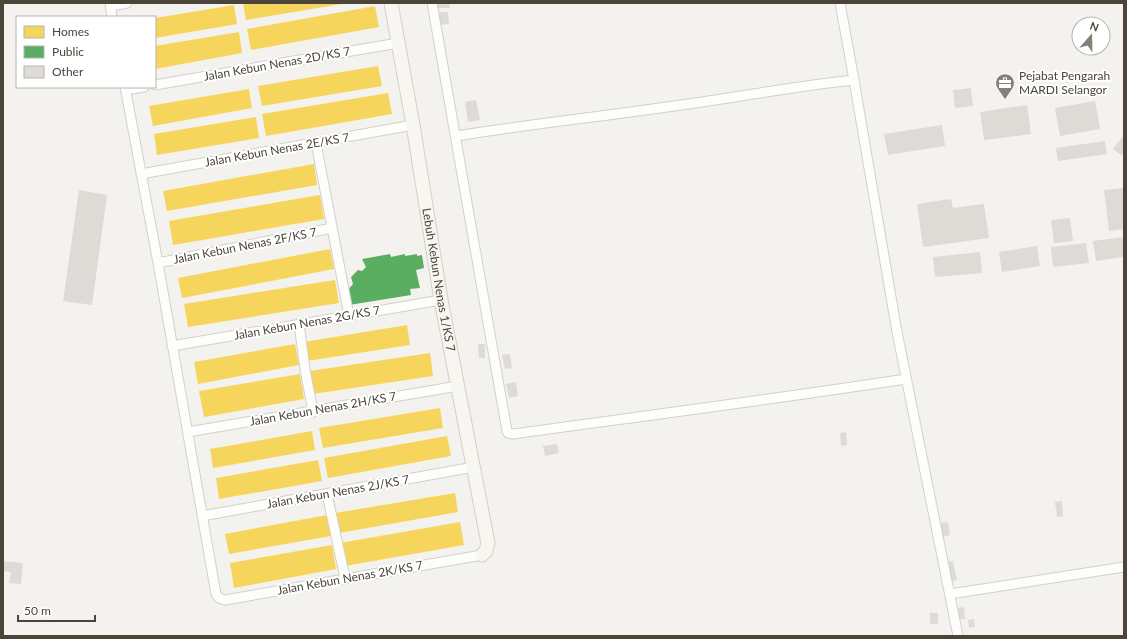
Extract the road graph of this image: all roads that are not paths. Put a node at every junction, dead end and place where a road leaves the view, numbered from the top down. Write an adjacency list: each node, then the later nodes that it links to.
1 (127, 3): 5 (street)
2 (391, 3): 7 (street, Lebuh Kebun Nenas 1/KS 7)
3 (432, 3): 12 (street)
4 (840, 3): 8 (street)
5 (110, 5): 6 (street)
6 (112, 16)
7 (398, 43): 9 (street, Jalan Kebun Nenas 2D/KS 7); 11 (street, Lebuh Kebun Nenas 1/KS 7)
8 (854, 80): 12 (street); 21 (street)
9 (156, 85)
10 (125, 89): 14 (street)
11 (413, 125): 13 (street, Jalan Kebun Nenas 2E/KS 7); 17 (street, Lebuh Kebun Nenas 1/KS 7)
12 (456, 136): 21 (street)
13 (316, 143): 14 (street, Jalan Kebun Nenas 2E/KS 7); 15 (street)
14 (141, 174): 16 (street)
15 (332, 228): 16 (street, Jalan Kebun Nenas 2F/KS 7); 18 (street)
16 (158, 263): 20 (street)
17 (441, 300): 18 (street, Jalan Kebun Nenas 2G/KS 7); 22 (street, Lebuh Kebun Nenas 1/KS 7)
18 (349, 316): 19 (street, Jalan Kebun Nenas 2G/KS 7)
19 (298, 324): 20 (street, Jalan Kebun Nenas 2G/KS 7); 23 (street)
20 (172, 346): 24 (street)
21 (906, 379): 31 (street)
22 (458, 386): 23 (street, Jalan Kebun Nenas 2H/KS 7); 25 (street, Lebuh Kebun Nenas 1/KS 7)
23 (313, 412): 24 (street, Jalan Kebun Nenas 2H/KS 7)
24 (188, 432): 27 (street)
25 (474, 467): 26 (street, Jalan Kebun Nenas 2J/KS 7); 28 (street, Lebuh Kebun Nenas 1/KS 7)
26 (327, 494): 27 (street, Jalan Kebun Nenas 2J/KS 7); 30 (street)
27 (202, 516): 30 (street, Jalan Kebun Nenas 2K/KS 7)
28 (482, 555): 30 (street, Jalan Kebun Nenas 2K/KS 7)
29 (1124, 567): 31 (street)
30 (345, 578)
31 (950, 594): 32 (street)
32 (958, 636)

